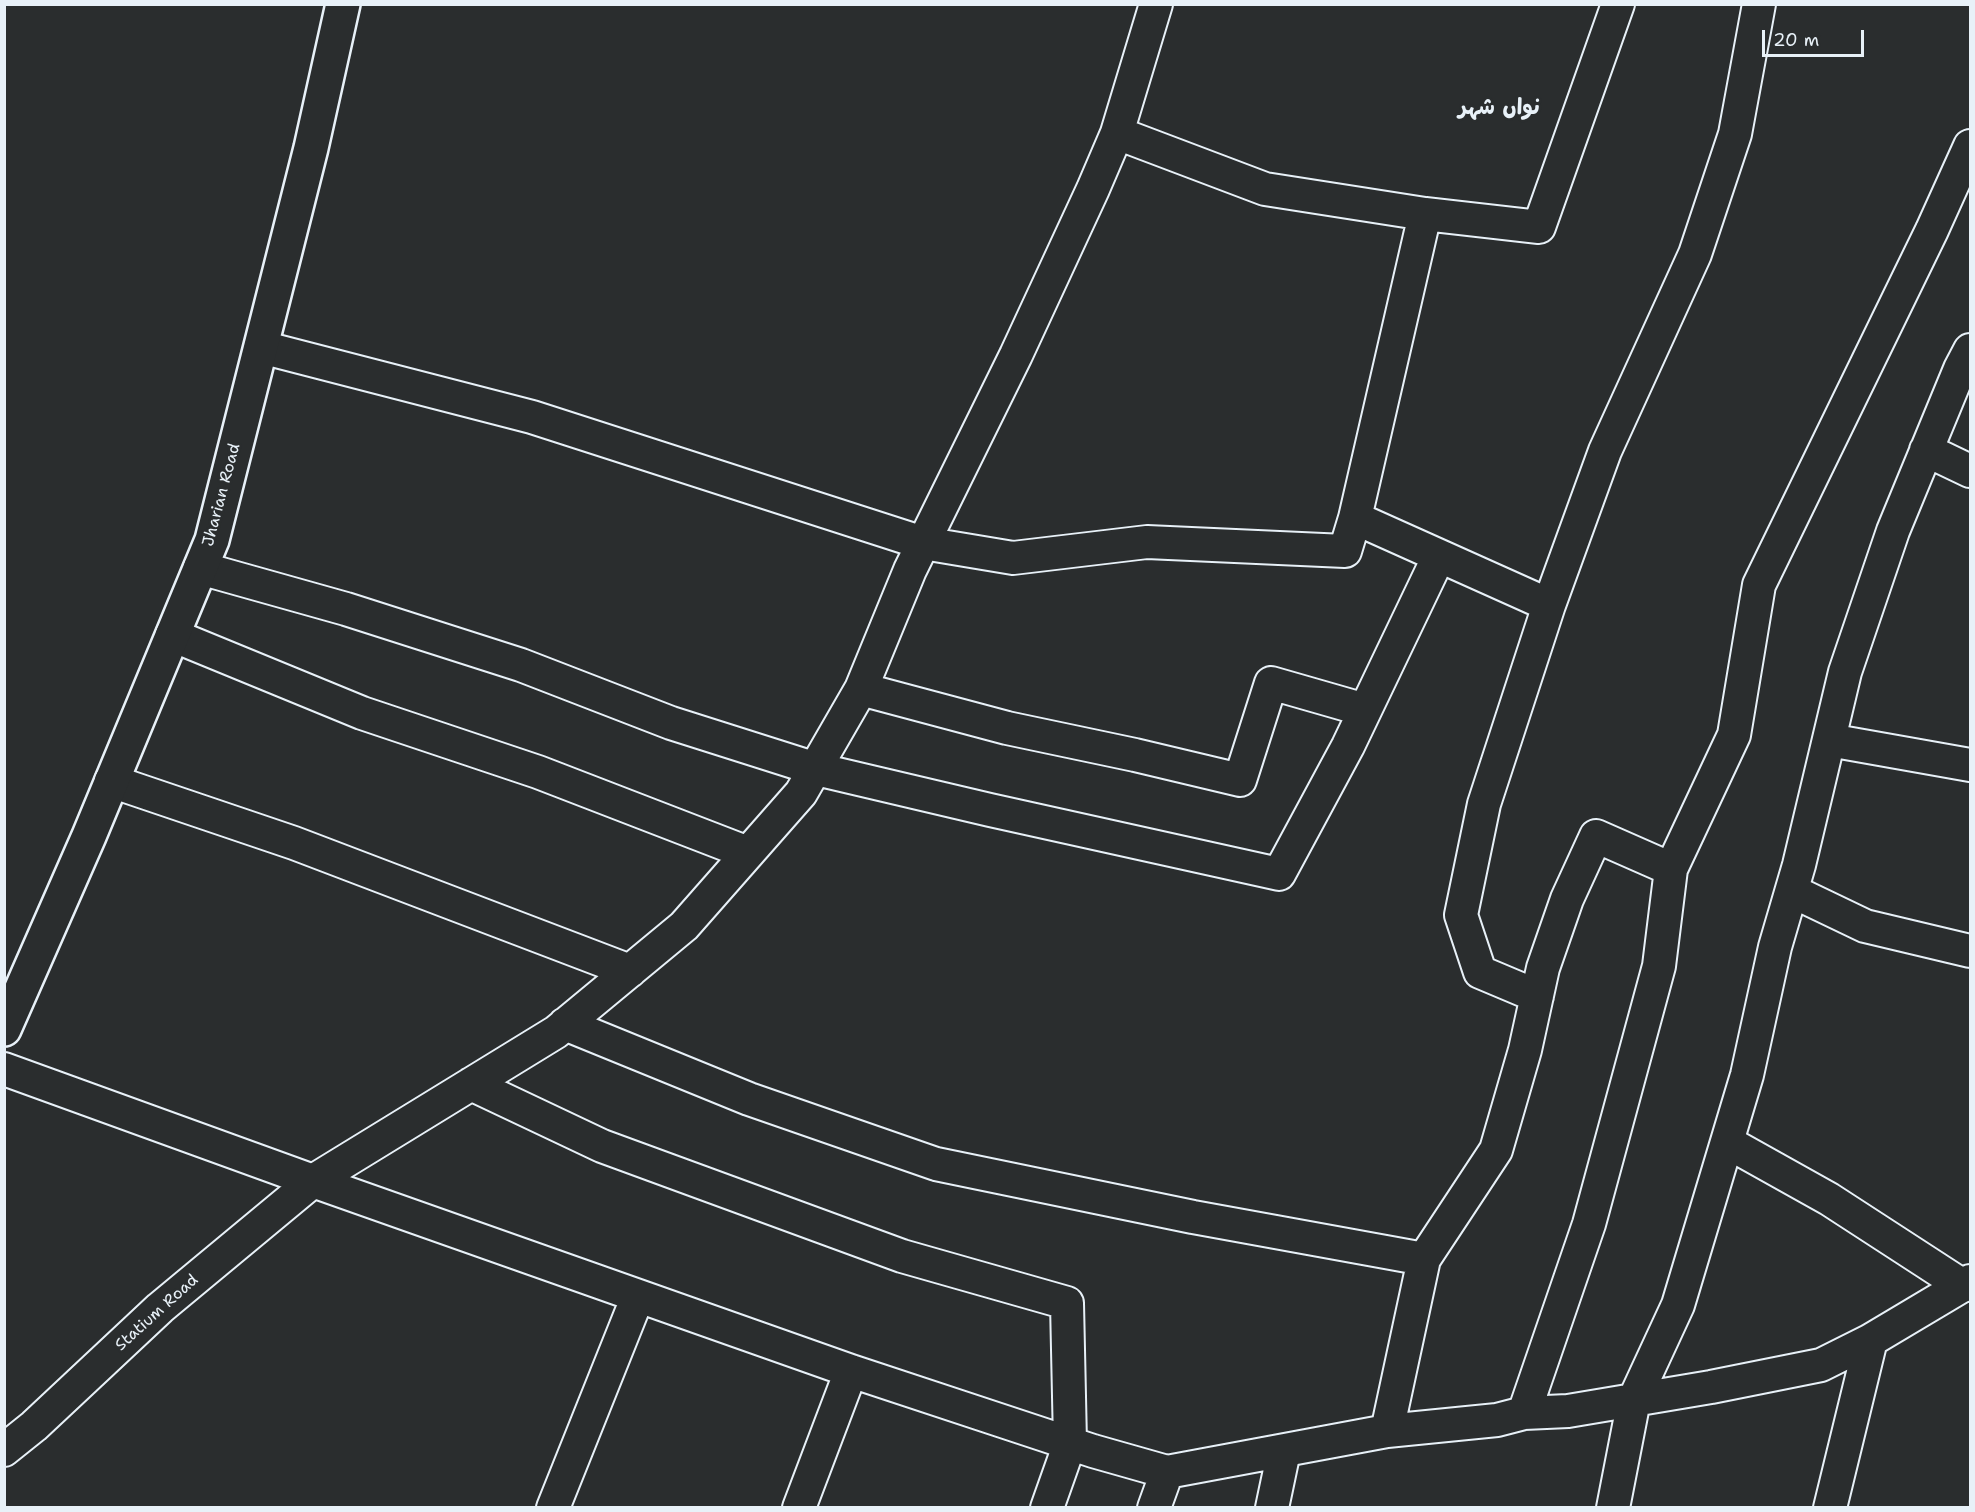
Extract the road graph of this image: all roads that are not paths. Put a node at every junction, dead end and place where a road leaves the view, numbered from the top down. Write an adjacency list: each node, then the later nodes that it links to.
1 (343, 4): 8 (street, Jharian Road)
2 (1156, 4): 5 (street, Statium Road)
3 (1618, 4): 7 (street)
4 (1759, 4): 16 (street)
5 (1117, 133): 7 (street); 13 (street, Statium Road)
6 (1971, 146): 25 (street)
7 (1425, 214): 12 (street)
8 (261, 347): 13 (street); 15 (street, Jharian Road)
9 (1971, 350): 10 (street)
10 (1926, 450): 11 (street); 20 (street)
11 (1971, 471)
12 (1354, 518): 13 (street); 14 (street)
13 (923, 543): 18 (street, Statium Road)
14 (1439, 556): 16 (street); 19 (street)
15 (200, 568): 17 (street, Jharian Road); 22 (street)
16 (1548, 606): 29 (street)
17 (172, 635): 23 (street, Jharian Road); 24 (street)
18 (861, 689): 19 (street); 22 (street, Statium Road)
19 (1365, 710): 22 (street)
20 (1828, 740): 21 (street); 26 (street)
21 (1971, 765)
22 (816, 768): 24 (street, Statium Road)
23 (111, 782): 28 (street); 31 (street, Jharian Road)
24 (748, 853): 28 (street, Statium Road)
25 (1671, 869): 29 (street); 42 (street)
26 (1792, 891): 27 (street); 34 (street)
27 (1971, 951)
28 (630, 971): 30 (street, Statium Road)
29 (1537, 996): 36 (street)
30 (565, 1024): 33 (street, Statium Road); 36 (street)
31 (4, 1029)
32 (4, 1070): 35 (street)
33 (471, 1084): 35 (street, Statium Road); 44 (street)
34 (1727, 1142): 37 (street); 41 (street)
35 (313, 1181): 38 (street); 45 (street, Statium Road)
36 (1424, 1259): 43 (street)
37 (1967, 1283): 39 (street)
38 (638, 1296): 40 (street); 48 (street)
39 (1871, 1340): 41 (street); 54 (street)
40 (851, 1371): 44 (street); 49 (street)
41 (1634, 1400): 42 (street); 53 (street)
42 (1524, 1413): 43 (street)
43 (1387, 1431): 46 (street)
44 (1070, 1443): 47 (street); 50 (street)
45 (4, 1450)
46 (1284, 1451): 47 (street); 52 (street)
47 (1167, 1472): 51 (street)
48 (553, 1508)
49 (799, 1508)
50 (1047, 1508)
51 (1154, 1508)
52 (1272, 1508)
53 (1612, 1508)
54 (1830, 1508)

